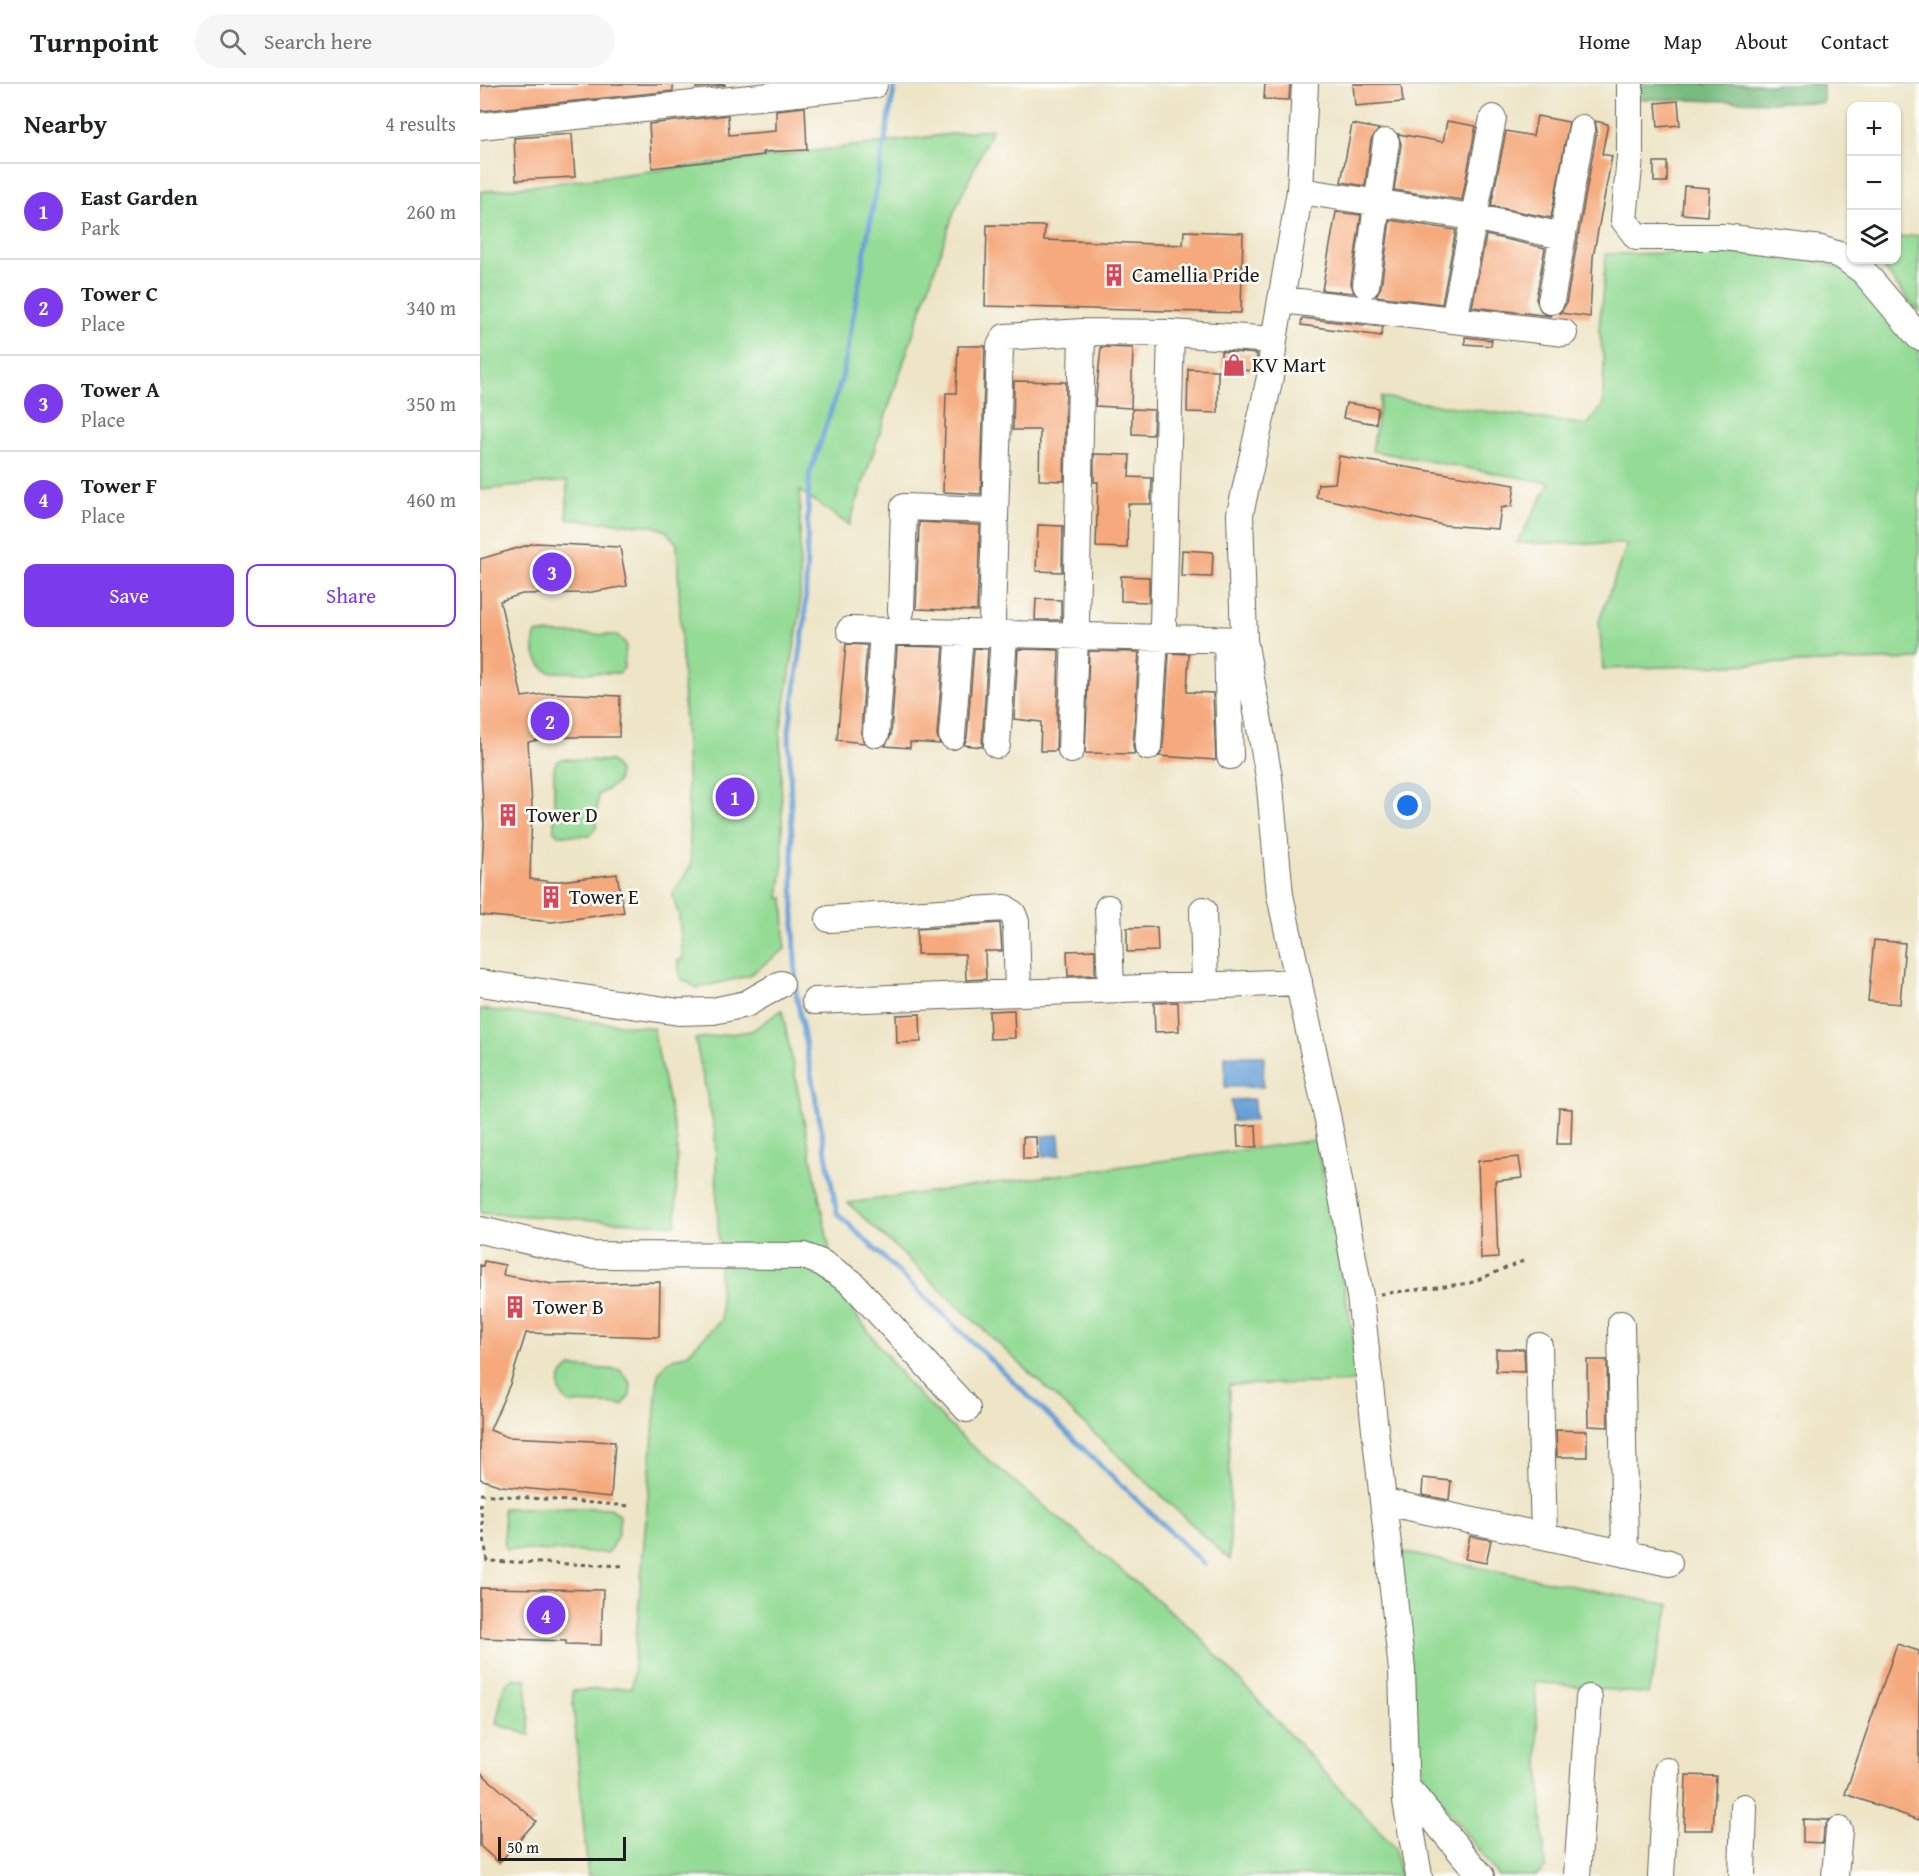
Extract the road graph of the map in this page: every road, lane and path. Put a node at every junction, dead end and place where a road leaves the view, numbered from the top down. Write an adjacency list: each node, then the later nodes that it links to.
1 (1305, 84): 8 (street)
2 (1630, 84): 19 (street)
3 (874, 85): 5 (street)
4 (1493, 118): 10 (street)
5 (480, 126)
6 (1582, 128): 11 (street)
7 (1386, 142): 9 (street)
8 (1300, 191): 9 (street); 13 (street)
9 (1378, 202): 10 (street); 12 (street)
10 (1473, 217): 11 (street); 15 (street)
11 (1563, 236): 14 (street)
12 (1366, 285)
13 (1282, 300): 18 (street); 20 (street)
14 (1551, 301)
15 (1457, 305)
16 (1082, 332): 17 (street); 21 (street); 24 (street)
17 (1171, 333): 20 (street); 27 (street)
18 (1564, 333)
19 (1919, 337)
20 (1274, 340): 29 (street)
21 (995, 510): 22 (street); 23 (street)
22 (901, 611)
23 (998, 628): 24 (street); 28 (street); 32 (street)
24 (1076, 629): 27 (street); 34 (street)
25 (850, 630): 26 (street)
26 (883, 631): 28 (street); 30 (street)
27 (1159, 631): 29 (street); 33 (street)
28 (960, 633): 31 (street)
29 (1235, 640): 35 (street); 39 (street)
30 (876, 735)
31 (952, 736)
32 (998, 745)
33 (1148, 747)
34 (1071, 750)
35 (1230, 756)
36 (1108, 908): 43 (street)
37 (1203, 910): 42 (street)
38 (829, 920): 44 (street)
39 (1299, 982): 42 (street); 48 (street)
40 (480, 983): 41 (street)
41 (781, 984)
42 (1205, 986): 43 (street)
43 (1111, 989): 44 (street)
44 (1018, 993): 45 (street)
45 (815, 1001)
46 (480, 1230): 51 (street)
47 (1523, 1261): 48 (path)
48 (1360, 1296): 53 (street)
49 (1620, 1324): 57 (street)
50 (1539, 1346): 56 (street)
51 (967, 1408)
52 (480, 1494): 55 (path)
53 (1385, 1502): 56 (street); 62 (street)
54 (480, 1503): 59 (path)
55 (631, 1506)
56 (1544, 1536): 57 (street)
57 (1625, 1554): 58 (street)
58 (1669, 1563)
59 (626, 1566)
60 (1589, 1698): 69 (street)
61 (1667, 1771): 70 (street)
62 (1405, 1785): 64 (street); 68 (street)
63 (1744, 1807): 71 (street)
64 (1408, 1812): 66 (street); 67 (street)
65 (1839, 1830): 72 (street)
66 (1419, 1876)
67 (1459, 1876)
68 (1481, 1876)
69 (1577, 1876)
70 (1661, 1876)
71 (1742, 1876)
72 (1835, 1876)

